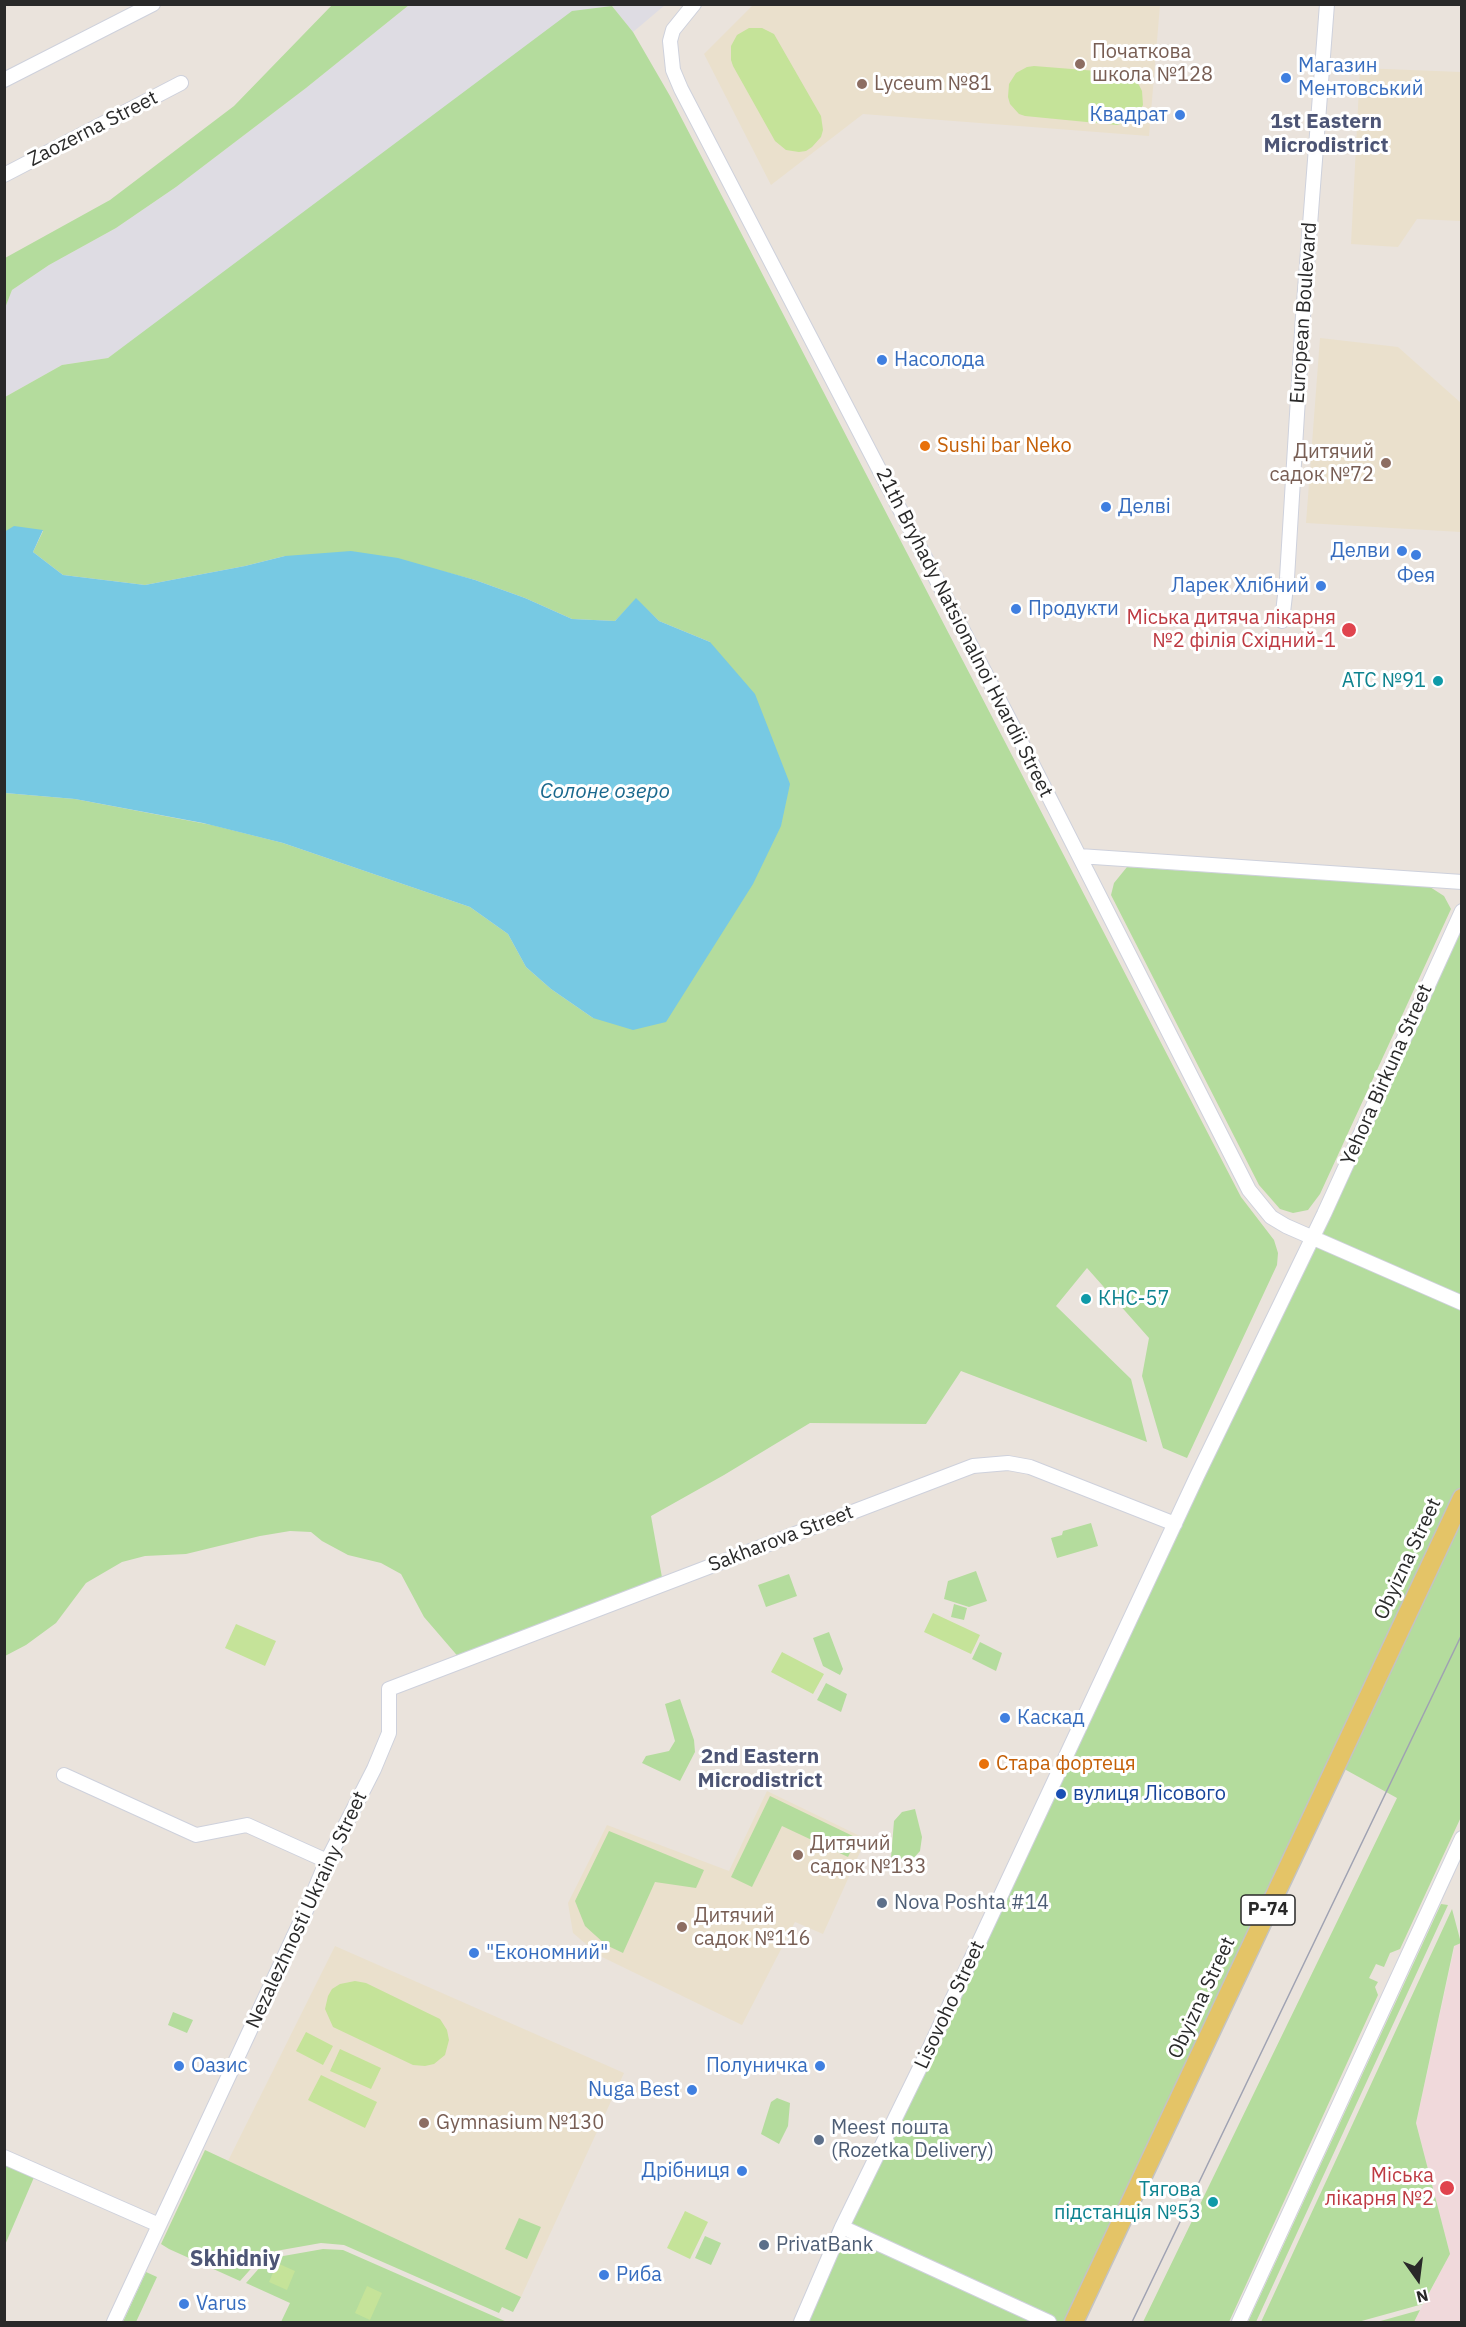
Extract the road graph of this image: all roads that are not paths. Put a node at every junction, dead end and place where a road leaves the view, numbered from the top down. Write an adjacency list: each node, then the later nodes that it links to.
1 (153, 4): 4 (street)
2 (694, 4): 8 (street, 21th Bryhady Natsionalnoi Hvardii Street)
3 (1327, 4): 7 (street, European Boulevard)
4 (4, 80)
5 (181, 84): 6 (street, Zaozerna Street)
6 (4, 175)
7 (1282, 621)
8 (1078, 856): 9 (street); 11 (street, 21th Bryhady Natsionalnoi Hvardii Street)
9 (1461, 882)
10 (1461, 910): 11 (street, Yehora Birkuna Street)
11 (1312, 1239): 12 (street, 21th Bryhady Natsionalnoi Hvardii Street); 14 (street, Yehora Birkuna Street)
12 (1461, 1303)
13 (1461, 1498): 25 (main road, Obyizna Street / Р-74)
14 (1175, 1524): 15 (street, Sakharova Street); 21 (street, Lisovoho Street)
15 (389, 1689): 18 (street, Nezalezhnosti Ukrainy Street)
16 (64, 1775): 18 (street)
17 (1461, 1838): 26 (street)
18 (327, 1861): 20 (street, Nezalezhnosti Ukrainy Street)
19 (4, 2157): 20 (street)
20 (159, 2224): 22 (street, Nezalezhnosti Ukrainy Street)
21 (842, 2227): 23 (street, Lisovoho Street); 24 (street)
22 (114, 2322)
23 (801, 2322)
24 (1048, 2322)
25 (1074, 2322)
26 (1239, 2322)

